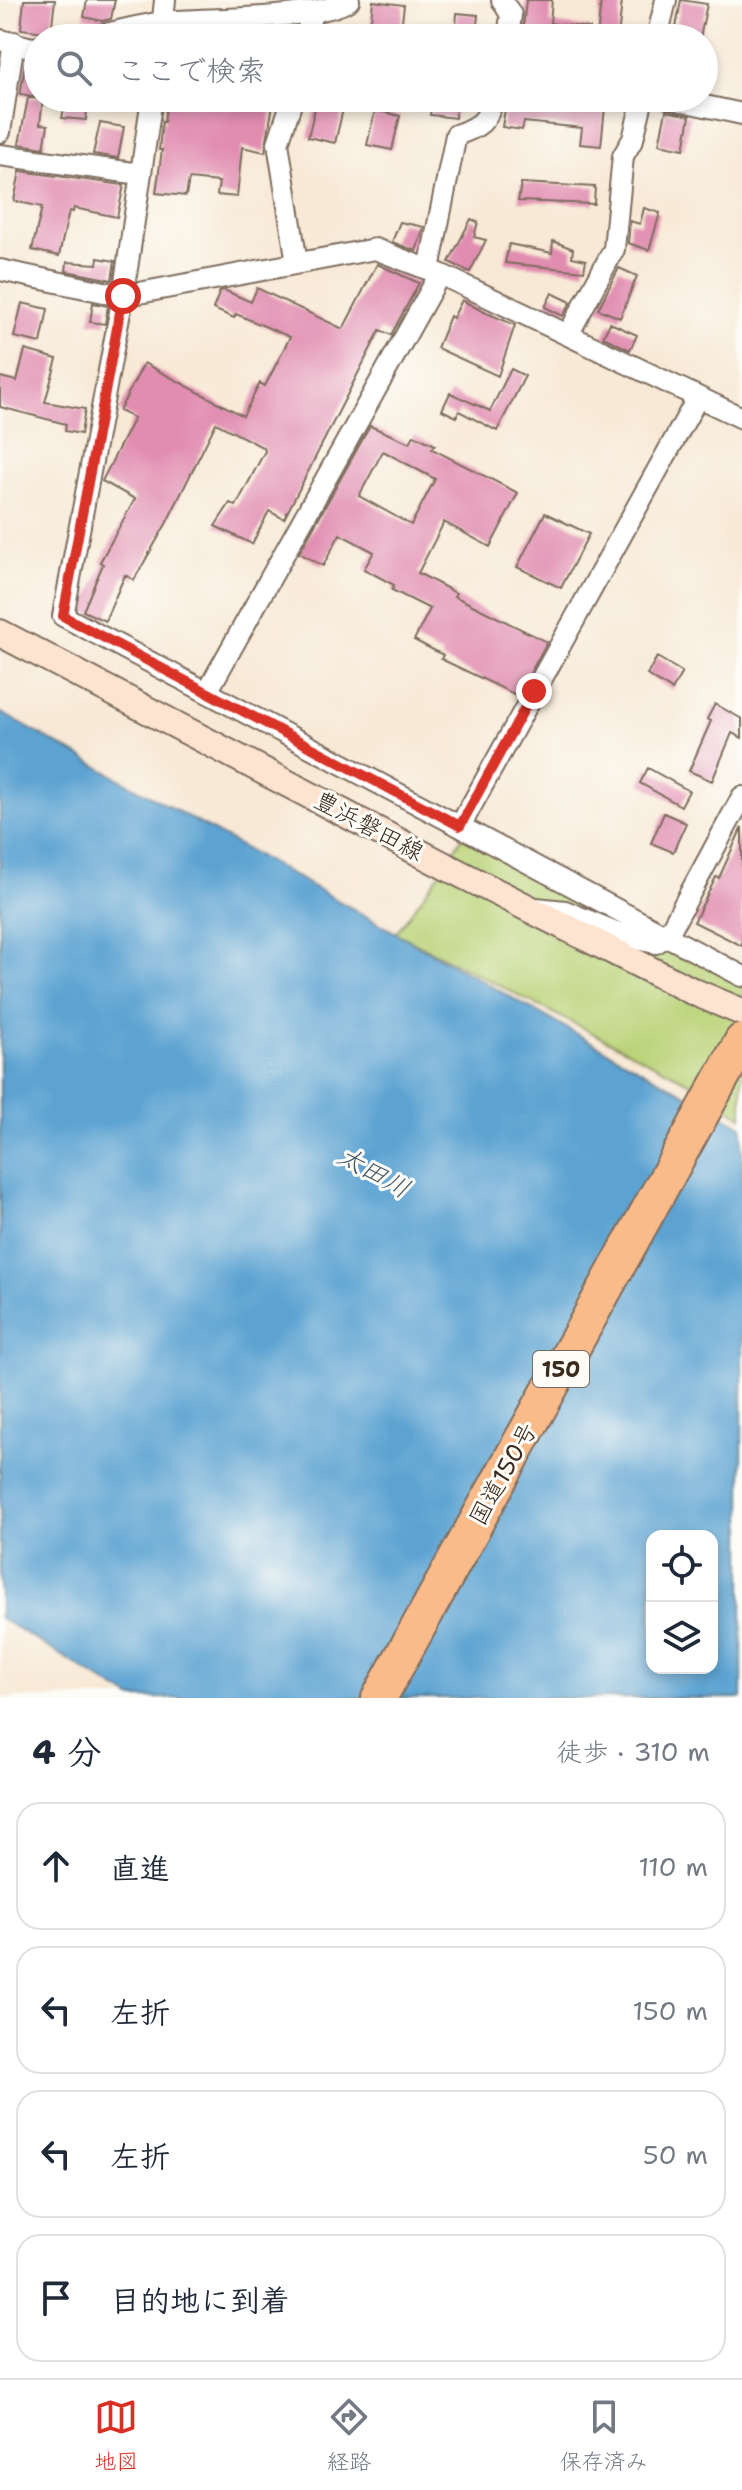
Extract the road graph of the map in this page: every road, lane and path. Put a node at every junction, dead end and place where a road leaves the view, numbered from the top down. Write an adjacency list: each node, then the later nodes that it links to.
1 (165, 0): 7 (street)
2 (349, 0): 6 (street)
3 (502, 0): 10 (street)
4 (666, 0): 11 (street)
5 (279, 7): 6 (street); 8 (street)
6 (312, 12): 9 (street)
7 (163, 24)
8 (193, 24)
9 (309, 24)
10 (510, 24)
11 (660, 24)
12 (7, 41): 19 (street)
13 (718, 109): 18 (street)
14 (150, 112): 21 (street)
15 (288, 112): 22 (street)
16 (490, 112): 24 (street)
17 (640, 112): 26 (street)
18 (742, 114)
19 (0, 132)
20 (0, 155): 21 (street)
21 (141, 174): 25 (street)
22 (297, 263): 24 (street); 25 (street)
23 (0, 270): 25 (street)
24 (434, 272): 26 (street); 30 (street)
25 (123, 296): 30 (street)
26 (568, 335): 27 (street)
27 (698, 397): 28 (street); 32 (street)
28 (742, 418)
29 (0, 633): 33 (main road, 豊浜磐田線)
30 (207, 692): 32 (street)
31 (742, 797): 34 (street)
32 (460, 826): 34 (street)
33 (528, 908): 34 (street); 36 (main road, 豊浜磐田線)
34 (667, 936): 35 (street)
35 (742, 976)
36 (742, 1012)
37 (742, 1041): 38 (highway, 国道150号 / 150)
38 (379, 1698)

